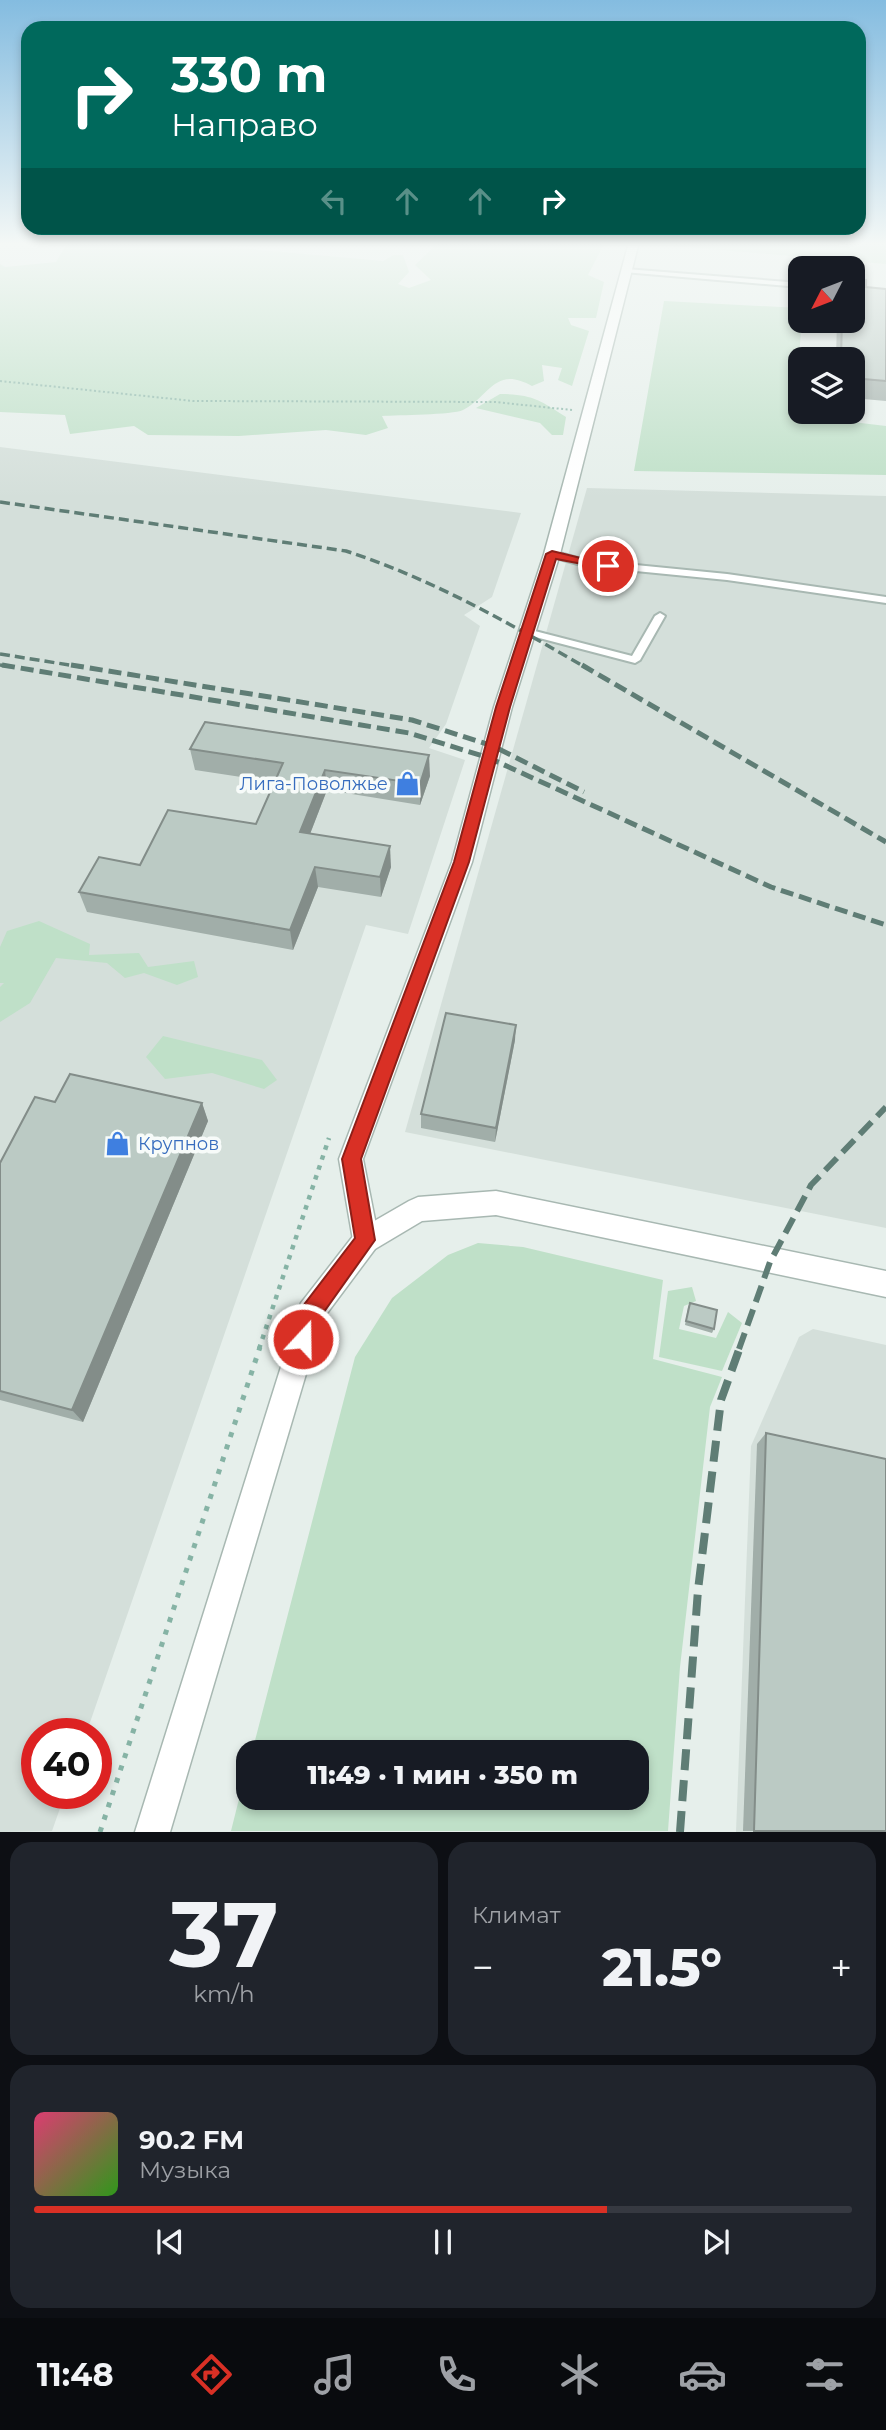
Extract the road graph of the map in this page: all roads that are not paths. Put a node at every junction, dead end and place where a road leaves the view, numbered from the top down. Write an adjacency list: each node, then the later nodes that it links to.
1 (611, 327): 2 (street)
2 (552, 554): 3 (lane); 5 (street)
3 (886, 600)
4 (660, 615): 5 (lane)
5 (527, 632): 6 (street)
6 (366, 1240): 7 (street); 8 (street)
7 (886, 1284)
8 (152, 1832)

